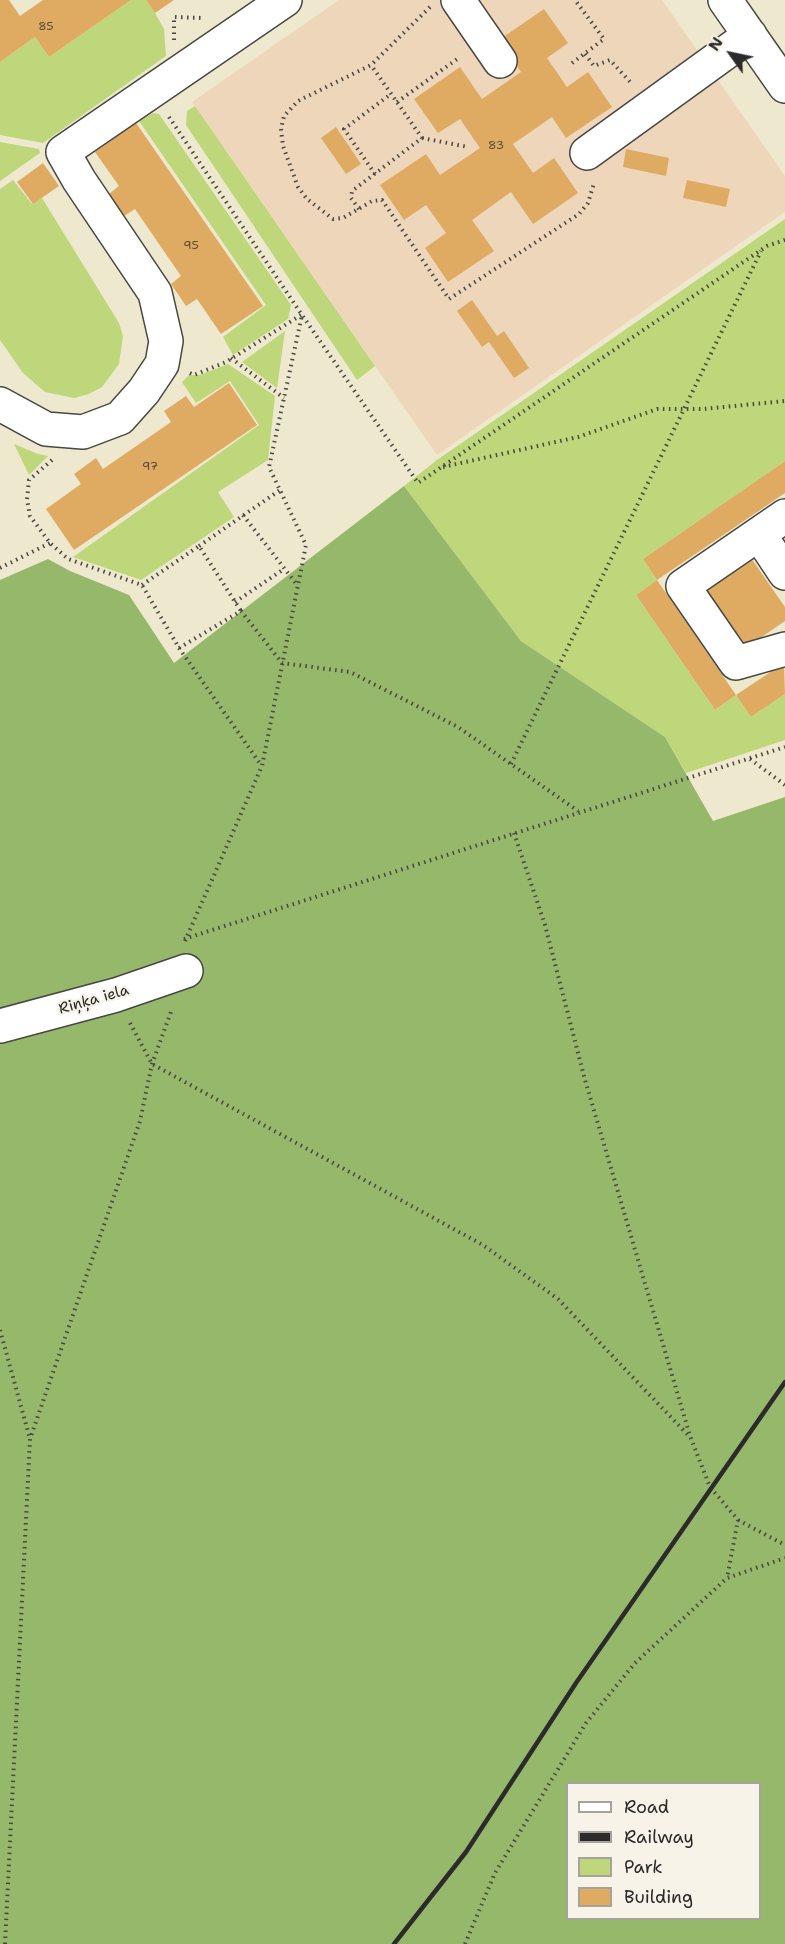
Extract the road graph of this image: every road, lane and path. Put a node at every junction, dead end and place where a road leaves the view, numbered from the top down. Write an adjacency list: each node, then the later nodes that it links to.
1 (285, 0): 12 (street)
2 (438, 0): 10 (path)
3 (458, 0): 7 (street)
4 (575, 0): 8 (path)
5 (725, 0): 6 (street)
6 (750, 35): 11 (street); 15 (street)
7 (492, 50): 14 (path)
8 (585, 54): 9 (path); 15 (path)
9 (572, 63)
10 (371, 65): 13 (path); 20 (path)
11 (785, 86)
12 (152, 91): 24 (path); 26 (street)
13 (391, 94): 14 (path); 19 (path)
14 (397, 102): 16 (path)
15 (652, 106): 18 (street)
16 (422, 138): 17 (path); 19 (path)
17 (468, 147)
18 (595, 147): 20 (path)
19 (375, 174): 20 (path)
20 (359, 210)
21 (785, 240): 22 (path)
22 (761, 251): 30 (path); 32 (path)
23 (302, 315): 24 (path); 25 (path); 27 (path)
24 (305, 320): 32 (path)
25 (231, 358): 26 (path); 27 (path)
26 (162, 364): 29 (street)
27 (284, 398): 33 (path)
28 (785, 401): 30 (path)
29 (0, 404)
30 (684, 409): 32 (path); 50 (path)
31 (58, 455): 36 (path)
32 (440, 468)
33 (280, 490): 34 (path); 42 (path)
34 (243, 515): 37 (path); 39 (path)
35 (772, 525): 40 (street); 46 (street)
36 (50, 543): 38 (path); 41 (path)
37 (199, 546): 41 (path); 43 (path)
38 (0, 568)
39 (284, 569): 42 (path); 43 (path)
40 (785, 573)
41 (141, 585): 45 (path)
42 (298, 586): 47 (path)
43 (235, 602): 44 (path)
44 (241, 611): 45 (path); 47 (path)
45 (179, 648): 51 (path)
46 (785, 649)
47 (282, 663): 50 (path); 51 (path)
48 (785, 747): 49 (path)
49 (749, 758): 52 (path); 53 (path)
50 (512, 764): 53 (path)
51 (262, 766): 55 (path)
52 (785, 785)
53 (578, 812): 54 (path)
54 (514, 833): 55 (path); 61 (path)
55 (185, 939): 56 (path); 56 (path)
56 (180, 957): 57 (street, Riņķa iela); 59 (path)
57 (116, 995): 58 (street, Riņķa iela); 59 (path)
58 (0, 1026)
59 (152, 1064): 61 (path); 62 (path)
60 (0, 1330): 62 (path)
61 (690, 1436): 63 (path)
62 (30, 1439): 67 (path)
63 (738, 1520): 64 (path); 66 (path)
64 (785, 1545)
65 (785, 1558): 66 (path)
66 (727, 1578): 68 (path)
67 (5, 1944)
68 (465, 1944)

